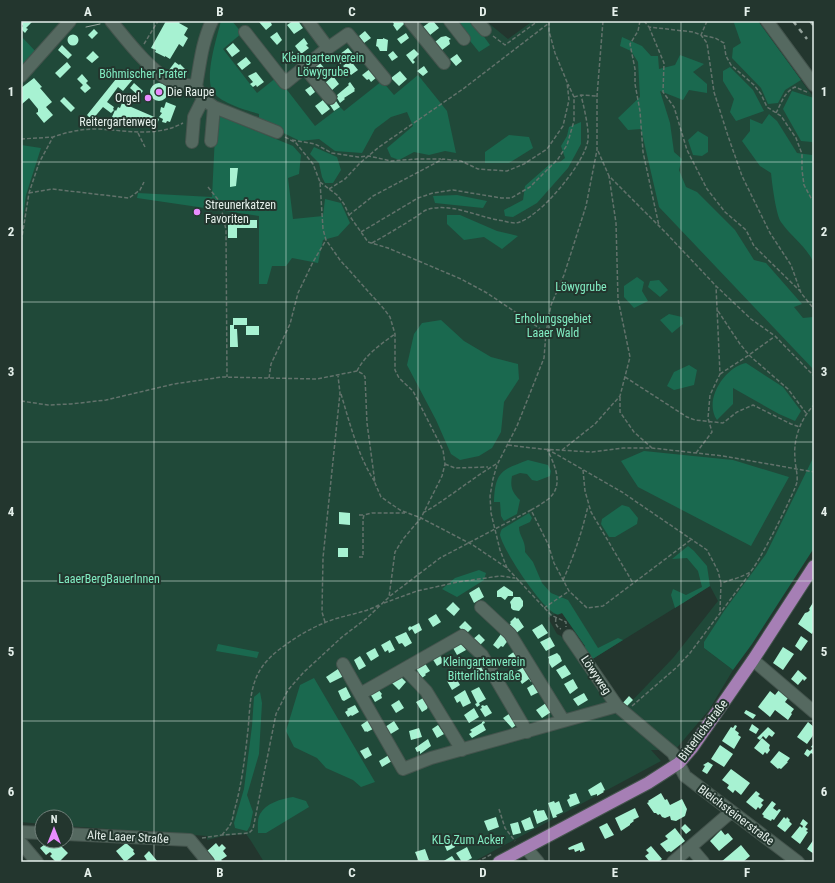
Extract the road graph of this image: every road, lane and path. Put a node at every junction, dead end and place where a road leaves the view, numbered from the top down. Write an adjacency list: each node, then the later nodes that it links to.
1 (70, 21): 25 (street)
2 (111, 21): 22 (street)
3 (158, 21): 22 (path)
4 (212, 21): 29 (street)
5 (308, 21): 21 (street)
6 (410, 21): 23 (street)
7 (450, 21): 20 (street)
8 (477, 21): 17 (street)
9 (538, 21): 17 (path)
10 (603, 21): 32 (path)
11 (640, 21): 58 (path)
12 (644, 21): 16 (path)
13 (767, 21): 28 (street)
14 (549, 22): 27 (path); 48 (path)
15 (706, 22): 19 (path)
16 (649, 26): 19 (path); 64 (path)
17 (485, 30)
18 (246, 32): 24 (street)
19 (701, 35): 37 (path); 64 (path)
20 (464, 39)
21 (328, 48): 24 (street); 26 (street)
22 (137, 51): 29 (street)
23 (444, 63)
24 (305, 68): 34 (street)
25 (21, 76)
26 (385, 79)
27 (567, 82): 33 (path); 49 (path)
28 (814, 85)
29 (196, 86): 35 (street)
30 (814, 94): 37 (path)
31 (581, 95): 32 (path); 33 (path); 61 (path)
32 (597, 96): 47 (path)
33 (574, 97): 59 (path)
34 (330, 98)
35 (203, 100): 36 (street); 38 (street)
36 (214, 107): 39 (street); 44 (street)
37 (776, 113): 56 (path)
38 (194, 117): 40 (path, Reitergartenweg); 45 (street)
39 (277, 132): 43 (path)
40 (138, 133): 41 (path, Reitergartenweg); 46 (path)
41 (53, 137): 42 (path, Reitergartenweg); 55 (path)
42 (21, 139)
43 (290, 140): 48 (path); 52 (path)
44 (210, 141)
45 (192, 142)
46 (145, 147)
47 (598, 150): 50 (path); 68 (path)
48 (369, 156): 49 (path); 54 (path)
49 (442, 159): 57 (path)
50 (609, 176): 58 (path); 77 (path)
51 (144, 182): 55 (path)
52 (320, 182): 54 (path); 60 (path)
53 (208, 187): 76 (path)
54 (329, 189): 57 (path)
55 (29, 193): 62 (path)
56 (814, 200)
57 (349, 216): 59 (path)
58 (659, 226): 63 (path)
59 (360, 232): 61 (path)
60 (326, 240): 69 (path); 78 (path)
61 (372, 243): 68 (path)
62 (21, 244): 67 (path)
63 (716, 286): 66 (path); 70 (path)
64 (801, 293): 65 (path)
65 (814, 309)
66 (717, 310): 71 (path); 73 (path)
67 (21, 313)
68 (546, 333): 86 (path)
69 (395, 334): 72 (path); 92 (path)
70 (775, 336): 71 (path); 75 (path)
71 (749, 355): 73 (path); 83 (path)
72 (357, 371): 74 (path); 97 (path)
73 (720, 374): 84 (path)
74 (338, 375): 78 (path); 79 (path)
75 (814, 376)
76 (227, 377): 78 (path); 81 (path)
77 (625, 377): 80 (path); 84 (path)
78 (269, 378)
79 (340, 393): 97 (path); 123 (path)
80 (620, 396): 87 (path); 89 (path)
81 (21, 401)
82 (814, 405): 83 (path)
83 (806, 413): 85 (path)
84 (708, 421): 85 (path); 90 (path)
85 (800, 427): 95 (path)
86 (508, 445): 88 (path); 91 (path)
87 (652, 448): 89 (path); 90 (path)
88 (547, 449): 89 (path); 94 (path); 99 (path)
89 (562, 450)
90 (696, 453): 95 (path)
91 (498, 463): 93 (path); 105 (path)
92 (445, 464): 93 (path); 101 (path)
93 (490, 467): 101 (path)
94 (583, 470): 98 (path); 106 (path)
95 (796, 470): 96 (path); 111 (path)
96 (814, 472)
97 (375, 483): 100 (path)
98 (588, 504): 113 (path); 114 (path)
99 (531, 510): 105 (path); 113 (path)
100 (407, 513): 103 (path); 104 (path)
101 (423, 513): 104 (path)
102 (359, 515): 103 (path)
103 (364, 515): 108 (path)
104 (421, 518): 107 (path); 117 (path)
105 (495, 530): 107 (path); 110 (path)
106 (692, 539): 114 (path); 115 (path)
107 (468, 542): 110 (path); 117 (path)
108 (359, 557)
109 (814, 566): 125 (main road, Bitterlichstraße)
110 (507, 568): 112 (path)
111 (751, 571): 115 (path); 121 (path)
112 (516, 578): 118 (path); 120 (path)
113 (563, 580): 116 (path)
114 (633, 583): 116 (path)
115 (721, 583): 121 (path)
116 (569, 591): 120 (path)
117 (388, 597): 118 (path)
118 (382, 604): 123 (path); 140 (path)
119 (481, 607): 131 (street)
120 (544, 608): 122 (path)
121 (720, 612): 129 (path)
122 (556, 618): 124 (path); 124 (path)
123 (325, 622): 140 (path)
124 (567, 633): 129 (street, Löwyweg)
125 (753, 660): 130 (street); 134 (main road, Bitterlichstraße)
126 (343, 664): 128 (street)
127 (405, 669): 128 (street); 132 (street); 133 (street)
128 (360, 694): 133 (street)
129 (621, 710): 131 (street); 134 (street, Löwyweg)
130 (814, 712)
131 (563, 720): 132 (street)
132 (527, 732): 133 (street)
133 (462, 750)
134 (679, 763): 136 (street, Bleichsteinerstraße); 144 (main road, Bitterlichstraße)
135 (499, 809): 142 (path)
136 (731, 812): 145 (street); 152 (street, Bleichsteinerstraße)
137 (21, 832): 138 (street)
138 (34, 833)
139 (74, 834): 141 (street, Alte Laaer Straße)
140 (222, 835): 141 (path)
141 (194, 840): 147 (street)
142 (516, 841)
143 (21, 843): 146 (street)
144 (526, 848): 148 (main road, Bitterlichstraße); 149 (street)
145 (691, 848): 150 (street); 151 (street)
146 (37, 862)
147 (208, 862)
148 (499, 862)
149 (538, 862)
150 (674, 862)
151 (702, 862)
152 (798, 862)

